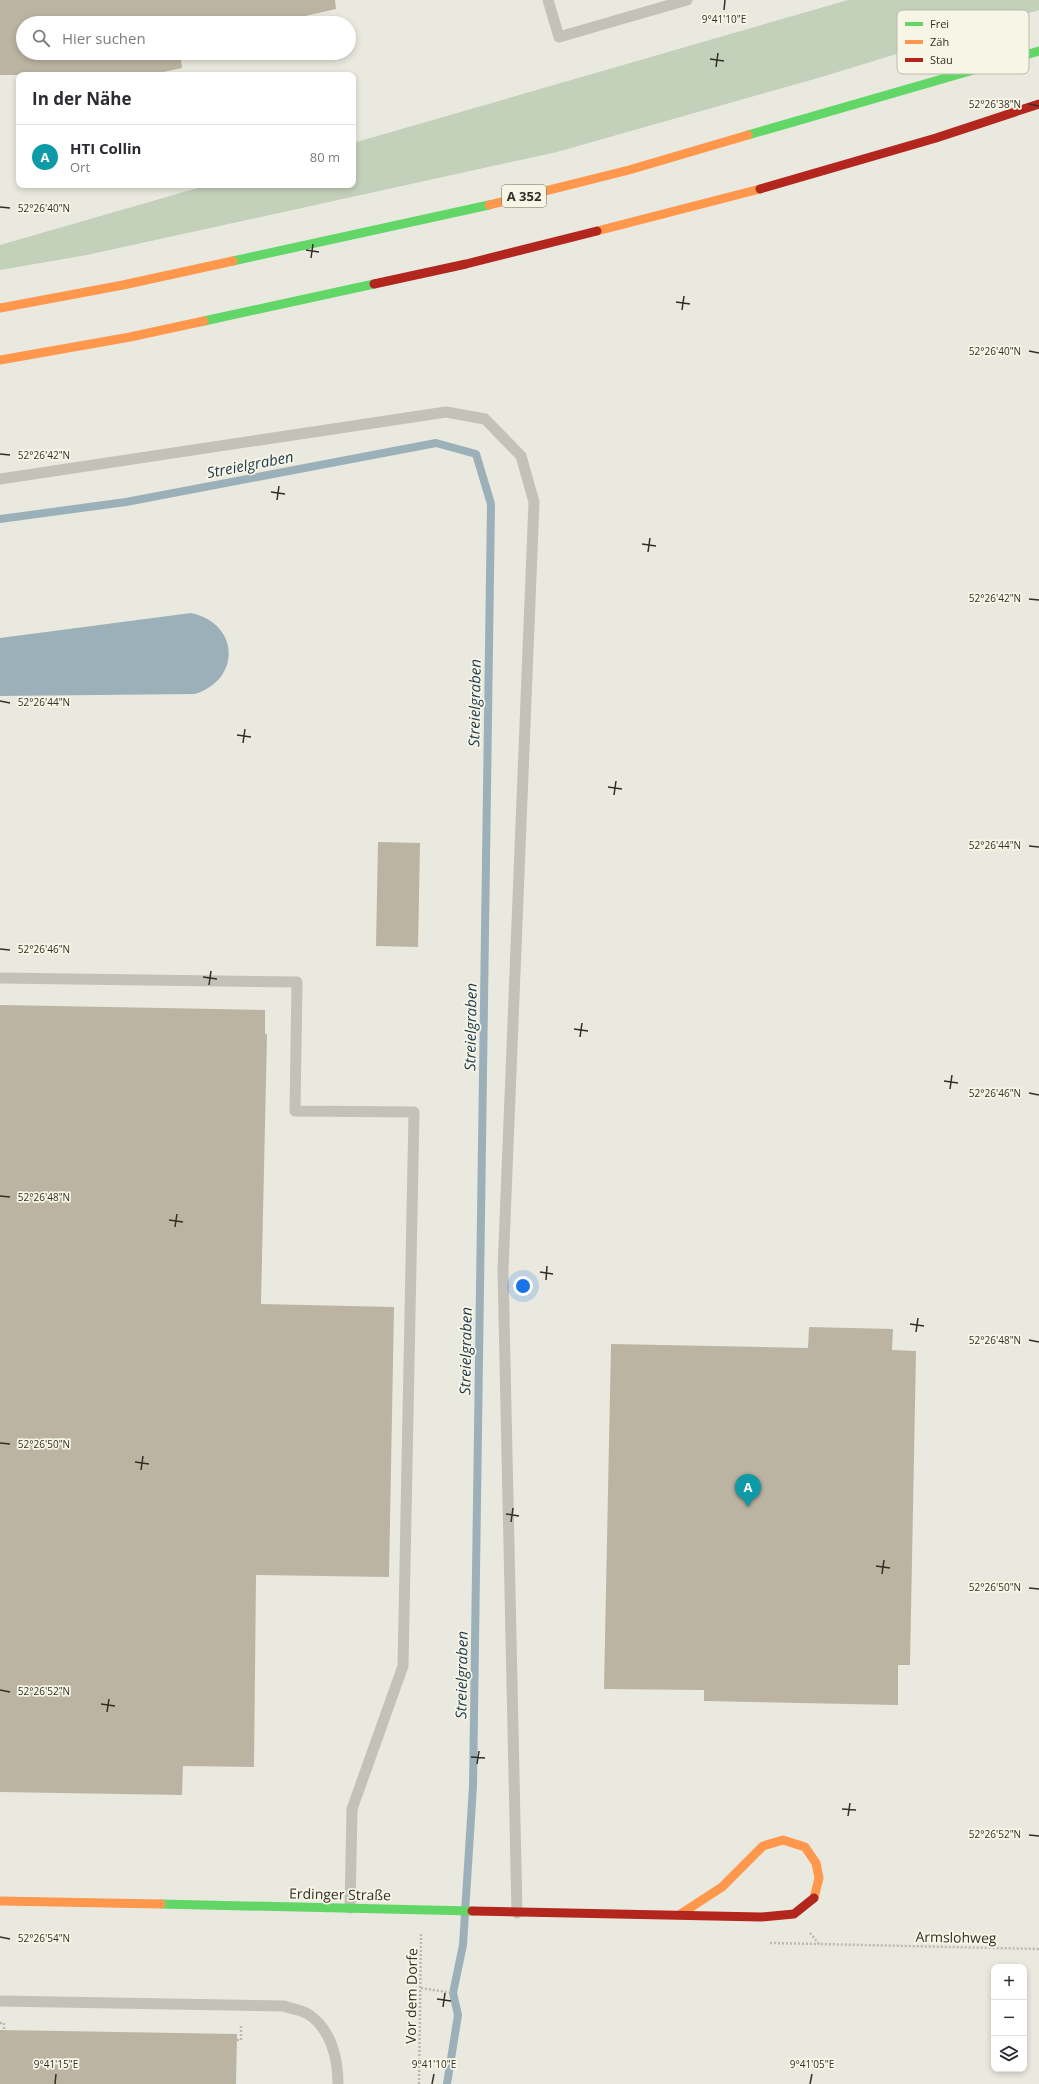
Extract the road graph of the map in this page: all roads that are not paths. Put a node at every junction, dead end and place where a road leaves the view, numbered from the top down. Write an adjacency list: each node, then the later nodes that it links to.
1 (548, 0): 3 (lane)
2 (687, 0): 3 (lane)
3 (661, 4)
4 (1039, 50): 5 (main road, A 352)
5 (1029, 53)
6 (957, 74): 8 (main road, A 352)
7 (1039, 104): 9 (main road)
8 (0, 308)
9 (0, 360)
10 (0, 479): 14 (lane)
11 (0, 978): 13 (lane)
12 (0, 1901): 13 (main road, Erdinger Straße)
13 (350, 1908): 14 (main road, Erdinger Straße)
14 (517, 1913): 15 (main road, Erdinger Straße)
15 (679, 1915): 15 (main road, Erdinger Straße)
16 (0, 2001): 17 (lane)
17 (338, 2084)

